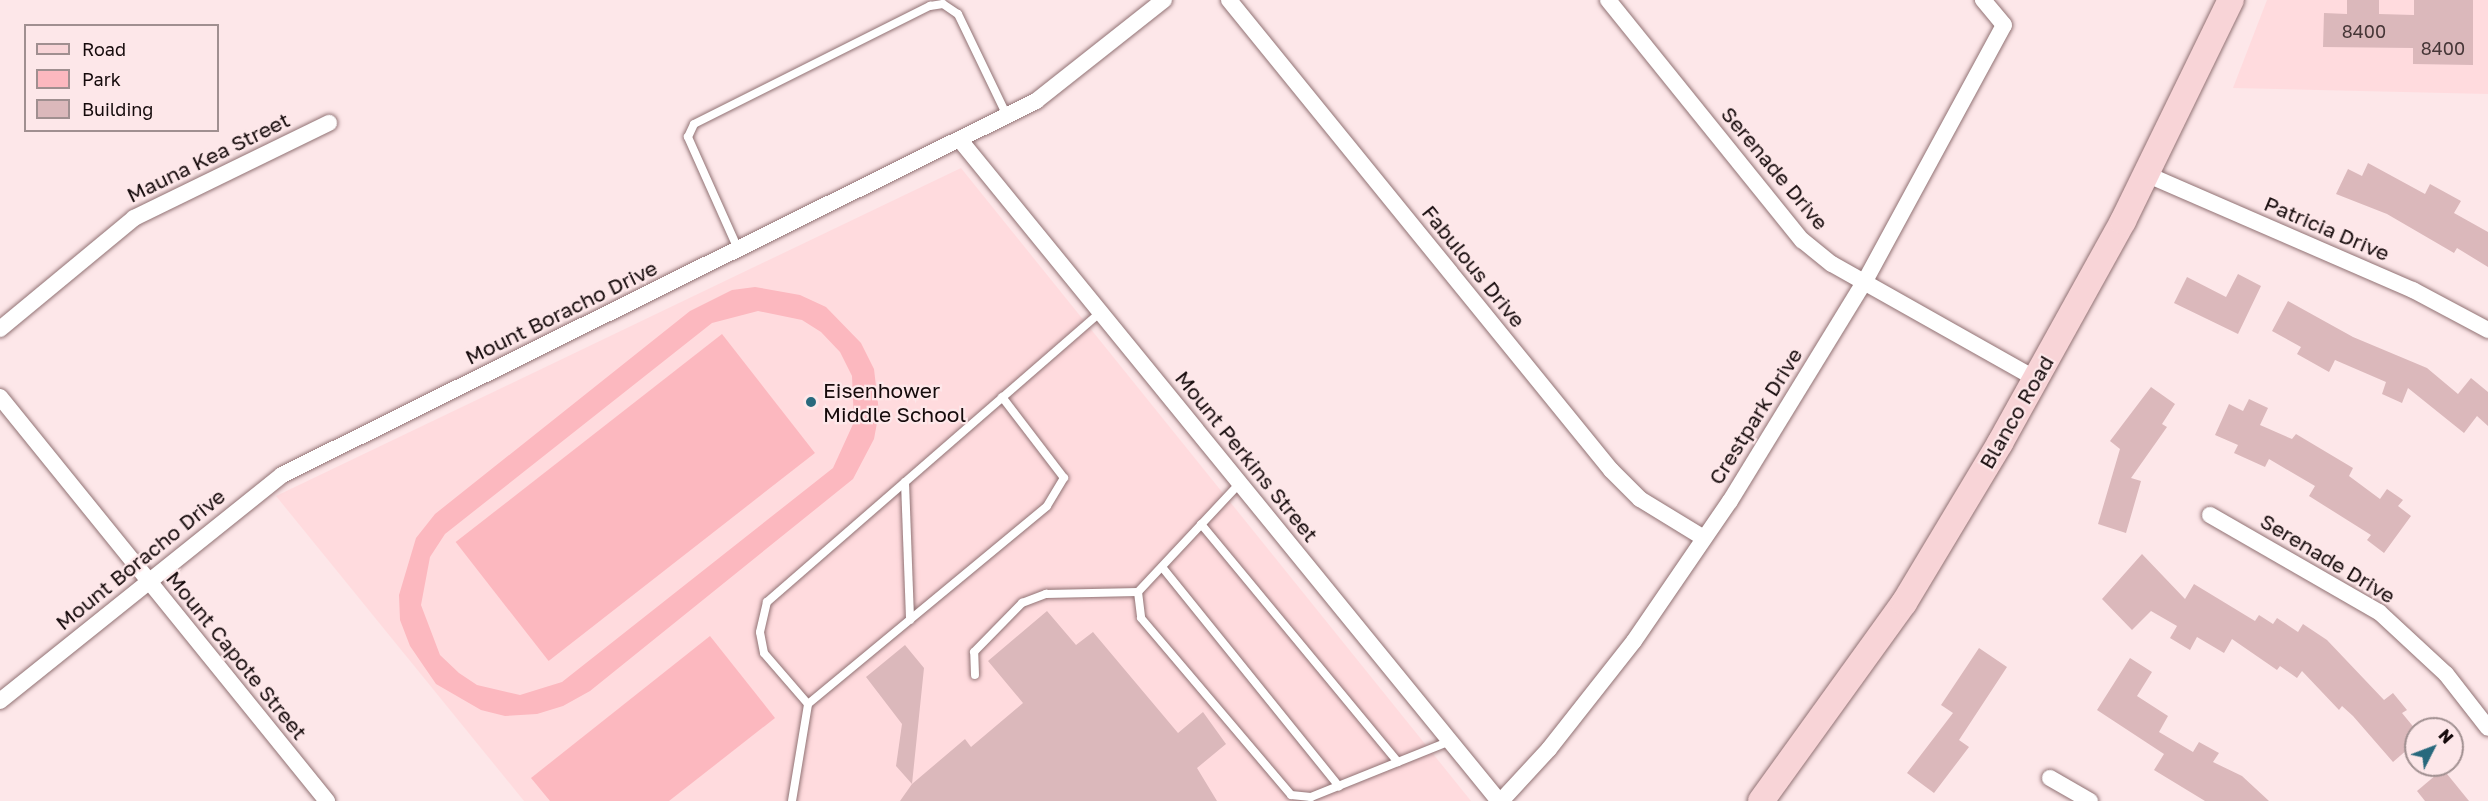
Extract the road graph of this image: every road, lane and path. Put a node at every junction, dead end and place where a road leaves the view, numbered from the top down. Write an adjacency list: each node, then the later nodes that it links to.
1 (1164, 0): 6 (street, Mount Boracho Drive)
2 (1229, 0): 22 (street, Fabulous Drive)
3 (1608, 0): 11 (street, Serenade Drive)
4 (1983, 0): 11 (street, Crestpark Drive)
5 (2232, 0): 9 (main road, Blanco Road)
6 (1007, 116): 8 (street, Mount Boracho Drive); 10 (lane)
7 (329, 123): 13 (street, Mauna Kea Street)
8 (960, 140): 10 (street, Mount Boracho Drive); 12 (street, Mount Perkins Street)
9 (2146, 174): 14 (street, Patricia Drive); 15 (main road, Blanco Road)
10 (738, 250): 24 (street, Mount Boracho Drive)
11 (1865, 281): 15 (street, Serenade Drive); 22 (street, Crestpark Drive)
12 (1101, 312): 17 (lane); 19 (street, Mount Perkins Street)
13 (0, 329)
14 (2488, 330)
15 (2036, 379): 38 (main road, Blanco Road)
16 (0, 397): 24 (street, Mount Capote Street)
17 (1002, 397): 18 (lane); 26 (lane)
18 (905, 482): 26 (lane); 29 (lane)
19 (1240, 483): 21 (lane); 31 (street, Mount Perkins Street)
20 (2210, 515): 30 (street, Serenade Drive)
21 (1202, 524): 23 (lane); 32 (lane)
22 (1704, 538): 37 (street, Crestpark Drive)
23 (1162, 567): 25 (lane); 34 (lane)
24 (148, 580): 28 (street, Mount Boracho Drive); 35 (street, Mount Capote Street)
25 (1138, 592): 27 (lane); 34 (lane)
26 (910, 620): 29 (lane)
27 (975, 675)
28 (0, 701)
29 (808, 704): 36 (lane)
30 (2488, 728)
31 (1450, 741): 32 (lane); 37 (street, Mount Perkins Street)
32 (1398, 762): 34 (lane)
33 (2050, 778): 39 (street)
34 (1340, 786)
35 (327, 801)
36 (792, 801)
37 (1500, 801)
38 (1761, 801)
39 (2090, 801)

